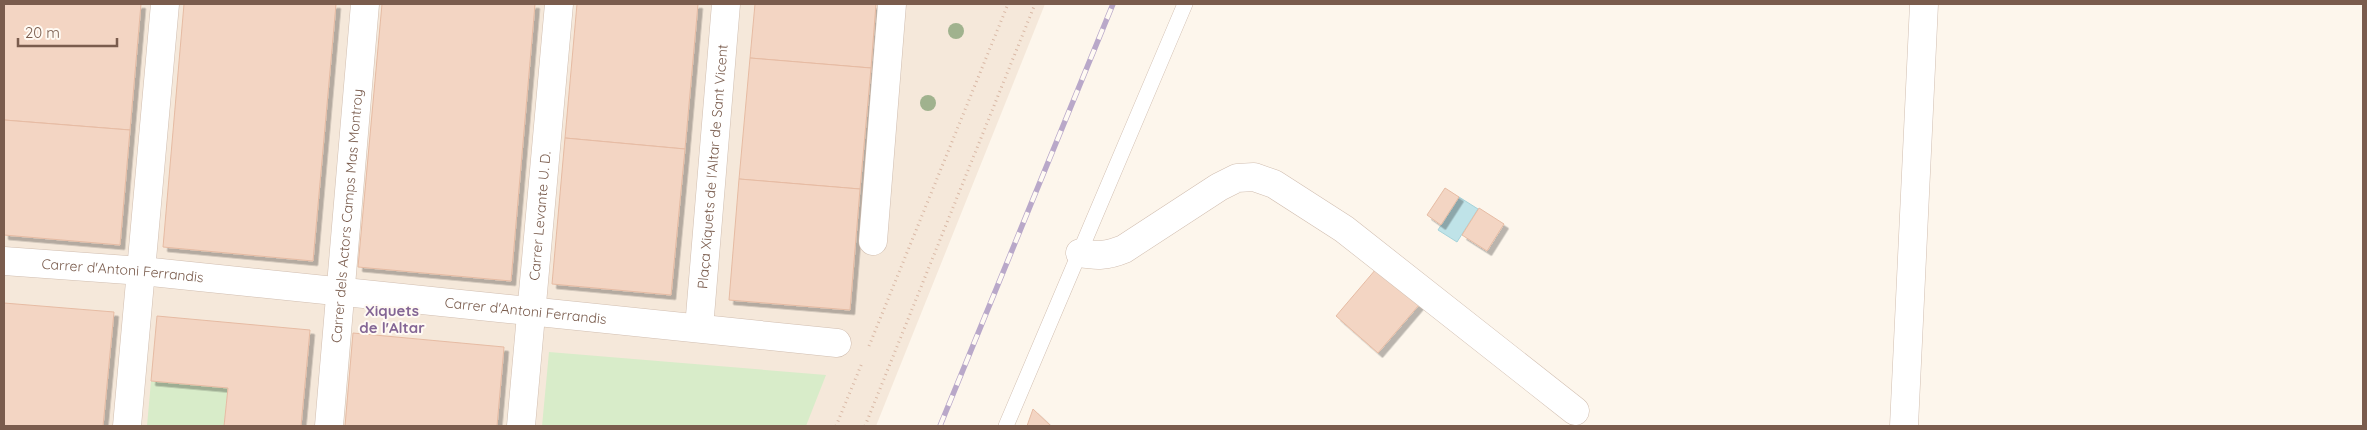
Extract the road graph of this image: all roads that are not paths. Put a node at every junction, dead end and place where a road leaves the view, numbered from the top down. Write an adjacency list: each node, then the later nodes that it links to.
1 (166, 4): 11 (street)
2 (365, 4): 12 (street, Carrer dels Actors Camps Mas Montroy)
3 (559, 4): 13 (street, Carrer Levante U. D.)
4 (726, 4): 14 (street, Plaça Xiquets de l'Altar de Sant Vicent)
5 (892, 4): 8 (street)
6 (1184, 4): 9 (lane)
7 (1924, 4): 21 (street)
8 (873, 241)
9 (1080, 253): 16 (street); 20 (lane)
10 (4, 261): 11 (street, Carrer d'Antoni Ferrandis)
11 (142, 271): 12 (street, Carrer d'Antoni Ferrandis); 17 (street)
12 (341, 292): 13 (street, Carrer d'Antoni Ferrandis); 18 (street, Carrer dels Actors Camps Mas Montroy)
13 (532, 311): 14 (street, Carrer d'Antoni Ferrandis); 19 (street, Carrer Levante U. D.)
14 (699, 328): 15 (street, Carrer d'Antoni Ferrandis)
15 (837, 343)
16 (1575, 410)
17 (127, 426)
18 (329, 426)
19 (522, 426)
20 (1006, 426)
21 (1904, 426)

